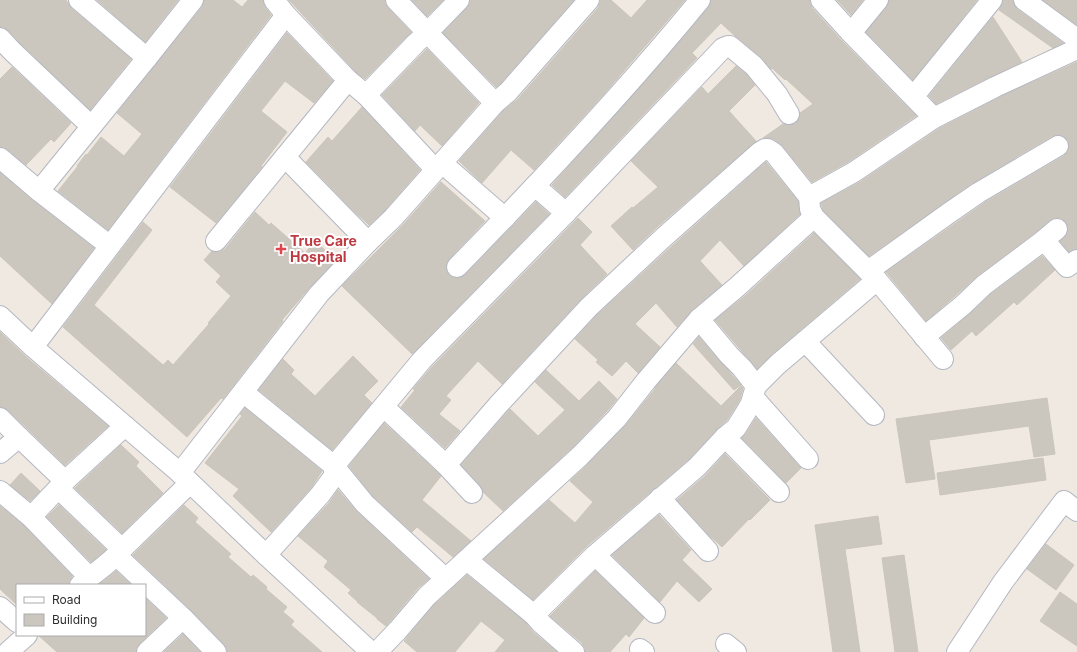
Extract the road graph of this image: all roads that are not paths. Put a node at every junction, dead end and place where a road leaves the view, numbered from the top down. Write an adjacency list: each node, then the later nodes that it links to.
1 (79, 0): 17 (street)
2 (193, 0): 17 (street)
3 (396, 0): 12 (street)
4 (459, 0): 12 (street)
5 (589, 0): 21 (street)
6 (700, 0): 29 (street)
7 (821, 0): 13 (street)
8 (878, 0): 13 (street)
9 (992, 0): 20 (street)
10 (1024, 0): 15 (street)
11 (280, 7): 18 (street); 37 (street)
12 (428, 32): 19 (street); 21 (street)
13 (851, 33): 20 (street)
14 (0, 38): 24 (street)
15 (1077, 39)
16 (1077, 49): 23 (street)
17 (147, 58): 24 (street)
18 (348, 80): 19 (street); 26 (street)
19 (366, 95): 28 (street)
20 (914, 96): 23 (street)
21 (495, 103): 28 (street)
22 (789, 114): 32 (street)
23 (934, 118): 31 (street)
24 (91, 126): 30 (street)
25 (1058, 146): 40 (street)
26 (285, 157): 35 (street); 36 (street)
27 (0, 158): 30 (street)
28 (439, 166): 34 (street); 36 (street)
29 (535, 186): 32 (street); 34 (street)
30 (39, 191): 37 (street)
31 (809, 197): 33 (street); 57 (street)
32 (566, 213): 49 (street)
33 (814, 217): 40 (street); 41 (street)
34 (505, 218): 39 (street)
35 (216, 241)
36 (368, 242): 47 (street)
37 (110, 246): 45 (street)
38 (1077, 260): 43 (street)
39 (457, 267)
40 (872, 276): 43 (street); 44 (street)
41 (699, 319): 48 (street); 71 (street)
42 (3, 323): 45 (street)
43 (924, 337): 46 (street)
44 (805, 341): 48 (street); 50 (street)
45 (33, 347): 52 (street)
46 (943, 359)
47 (243, 392): 58 (street); 59 (street)
48 (755, 392): 54 (street); 56 (street)
49 (384, 407): 57 (street); 58 (street)
50 (874, 415)
51 (0, 418): 53 (street)
52 (126, 426): 59 (street); 60 (street)
53 (19, 437): 55 (street); 60 (street)
54 (725, 437): 62 (street); 64 (street)
55 (0, 453)
56 (808, 459)
57 (446, 465): 63 (street)
58 (334, 466): 69 (street); 72 (street)
59 (185, 478): 68 (street); 69 (street)
60 (62, 485): 66 (street); 68 (street)
61 (0, 491): 66 (street)
62 (779, 492)
63 (472, 493)
64 (660, 498): 67 (street); 70 (street)
65 (1077, 511): 86 (street)
66 (31, 517): 73 (street)
67 (708, 551)
68 (120, 552): 73 (street); 77 (street)
69 (266, 555): 83 (street)
70 (595, 555): 75 (street); 76 (street)
71 (467, 560): 72 (street); 76 (street)
72 (446, 579): 84 (street)
73 (85, 581)
74 (0, 607): 78 (street)
75 (655, 613)
76 (534, 615): 85 (street)
77 (183, 618): 81 (street); 82 (street)
78 (16, 621)
79 (26, 636): 80 (street)
80 (8, 652)
81 (147, 652)
82 (216, 652)
83 (370, 652)
84 (377, 652)
85 (574, 652)
86 (957, 652)

